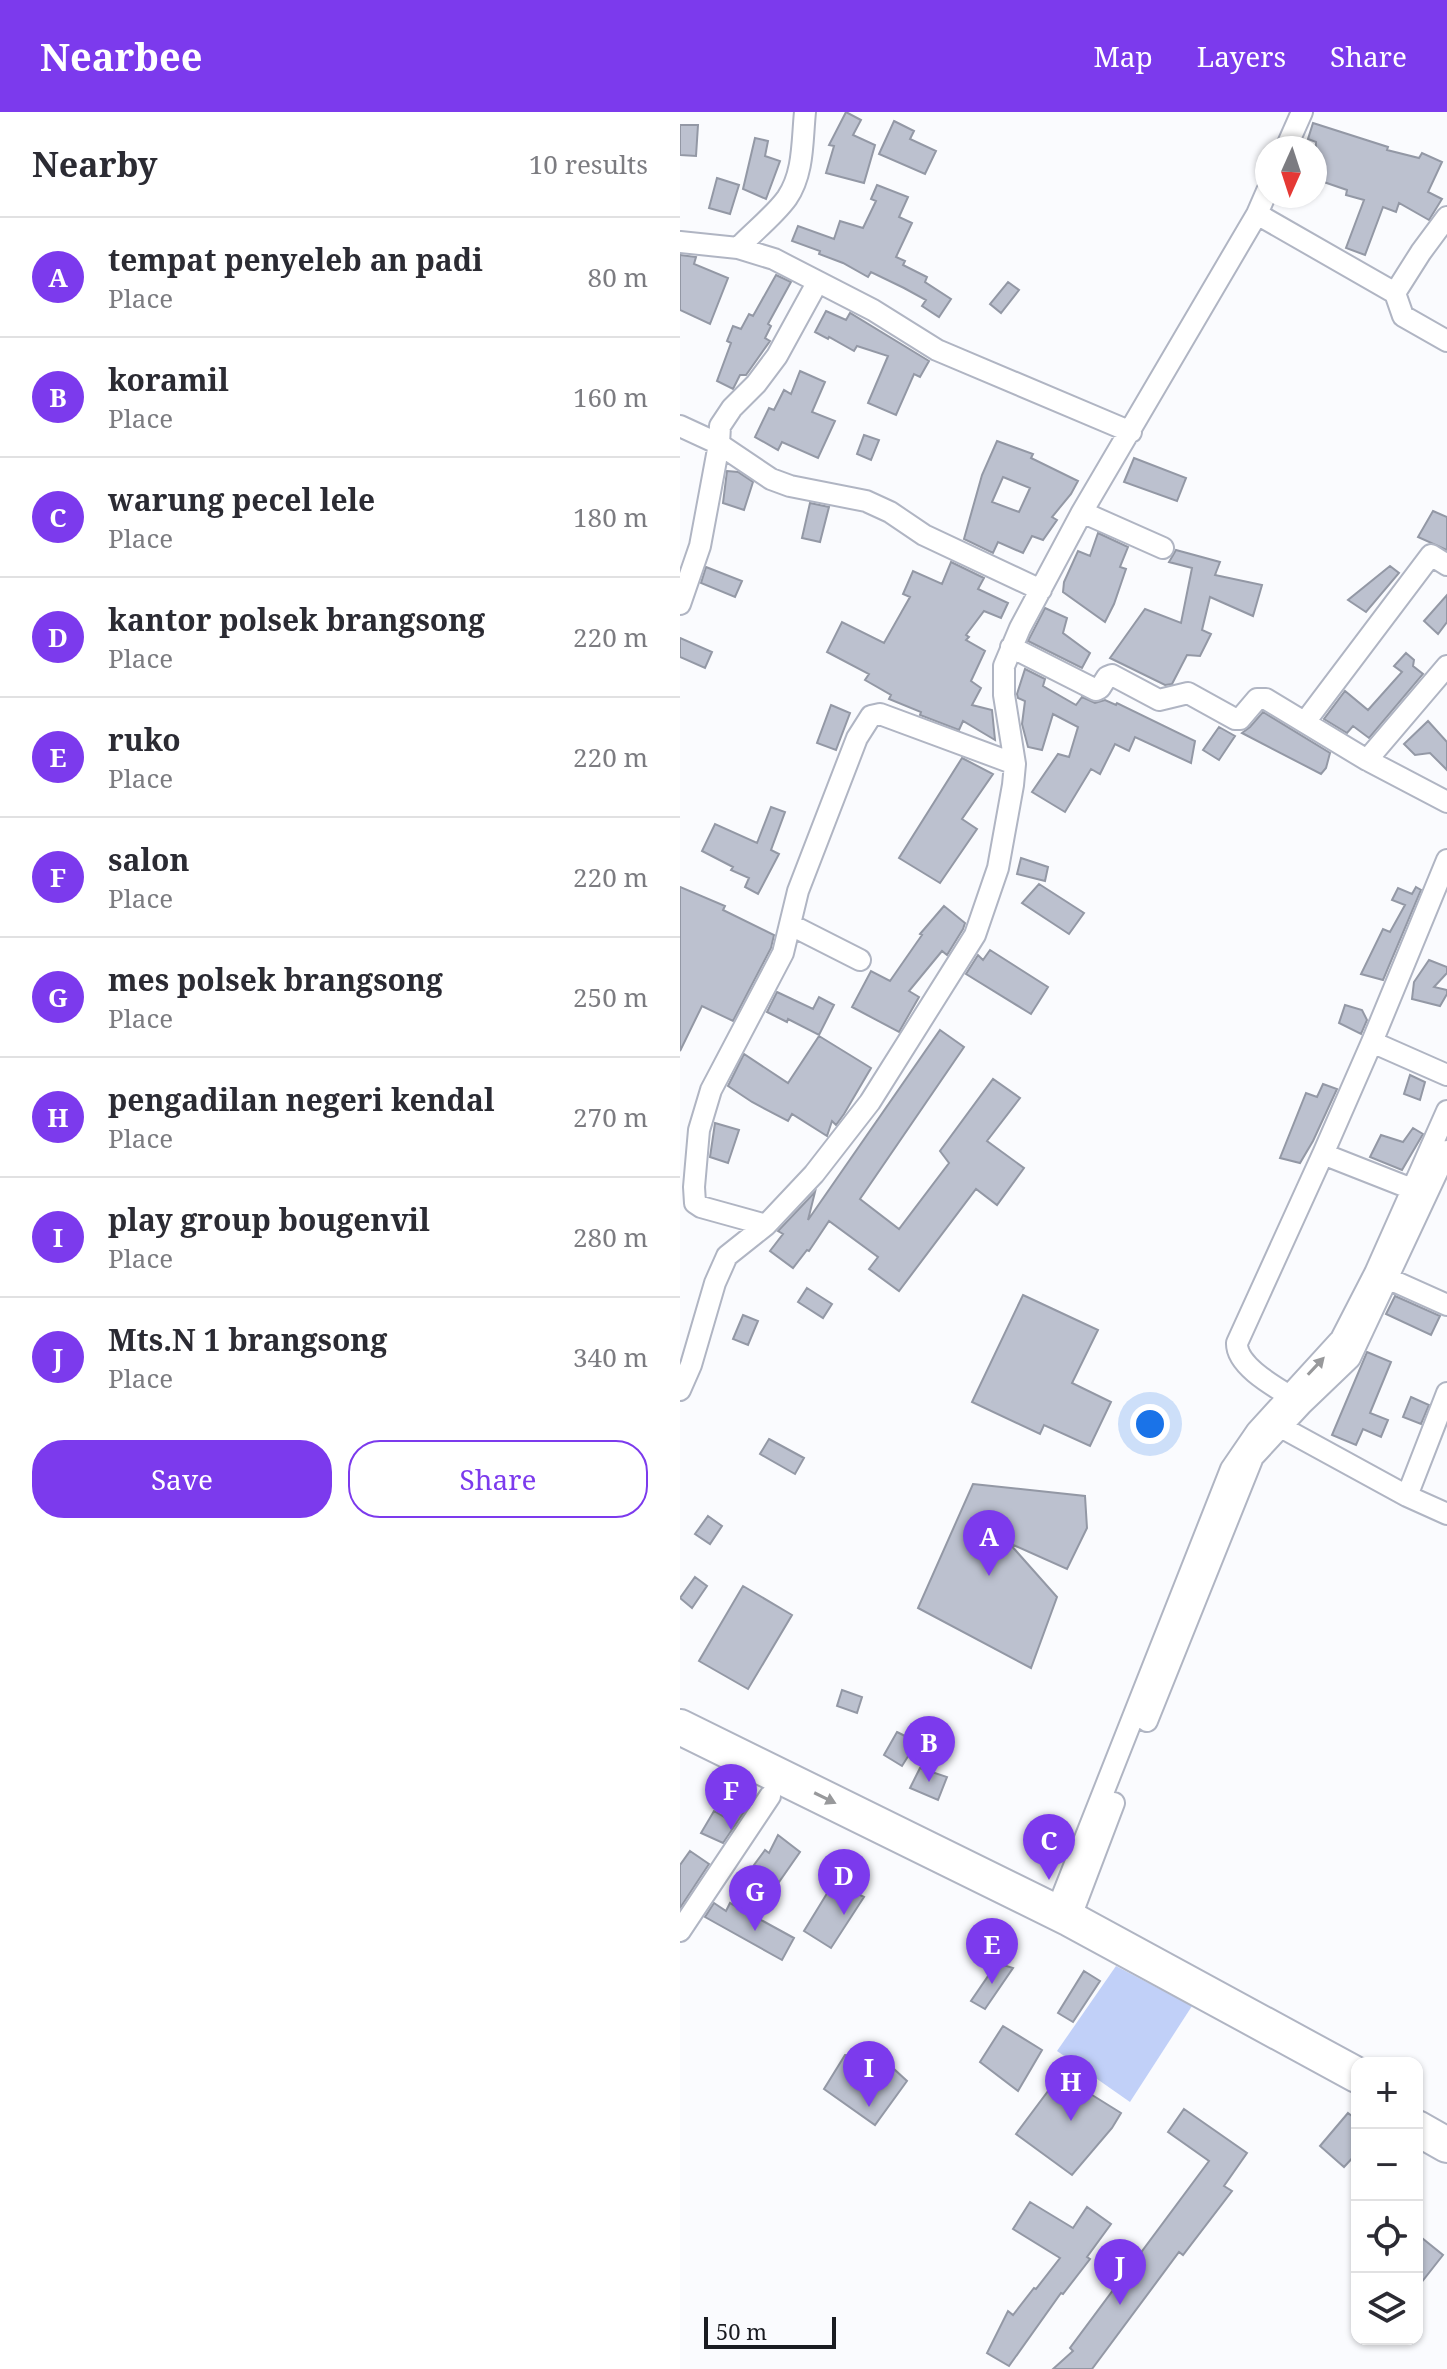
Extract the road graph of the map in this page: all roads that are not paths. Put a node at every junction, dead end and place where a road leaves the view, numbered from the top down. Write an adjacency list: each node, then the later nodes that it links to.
1 (805, 112): 8 (street)
2 (1302, 112): 3 (street)
3 (1291, 136)
4 (1260, 208): 5 (street)
5 (1257, 214): 10 (street); 13 (street)
6 (1447, 217): 10 (street)
7 (680, 242): 8 (street)
8 (738, 248): 9 (street)
9 (817, 283): 13 (street); 14 (street)
10 (1395, 293): 11 (street)
11 (1447, 341)
12 (680, 426): 14 (street)
13 (1131, 432): 15 (street)
14 (719, 444): 18 (street); 19 (street)
15 (1082, 512): 16 (street); 18 (street)
16 (1163, 548)
17 (1431, 555): 22 (street)
18 (1041, 590): 20 (street)
19 (680, 604)
20 (1011, 647): 22 (street); 24 (street)
21 (1447, 666): 23 (street)
22 (1305, 722): 23 (street)
23 (1367, 760): 25 (street)
24 (1015, 764): 27 (street); 35 (street)
25 (1445, 798)
26 (1447, 860): 29 (street)
27 (791, 925): 28 (street); 35 (street)
28 (860, 960)
29 (1372, 1042): 30 (street); 33 (street)
30 (1447, 1075)
31 (1447, 1111): 34 (street)
32 (1447, 1151): 36 (street)
33 (1323, 1154): 34 (street); 40 (street)
34 (1412, 1189): 36 (street)
35 (766, 1225): 38 (street)
36 (1382, 1276): 37 (street); 40 (street)
37 (1447, 1305)
38 (680, 1390)
39 (1447, 1393): 42 (street)
40 (1295, 1400): 41 (street)
41 (1274, 1424): 42 (street); 47 (street)
42 (1407, 1496): 43 (street)
43 (1447, 1514)
44 (680, 1727): 47 (highway, one-way to 47)
45 (680, 1752): 46 (highway)
46 (770, 1796): 48 (street); 50 (highway)
47 (1063, 1915): 49 (highway)
48 (680, 1931)
49 (1351, 2072)
50 (1351, 2092)
51 (1423, 2110): 52 (highway)
52 (1447, 2123)
53 (1419, 2129): 54 (highway)
54 (1447, 2145)

